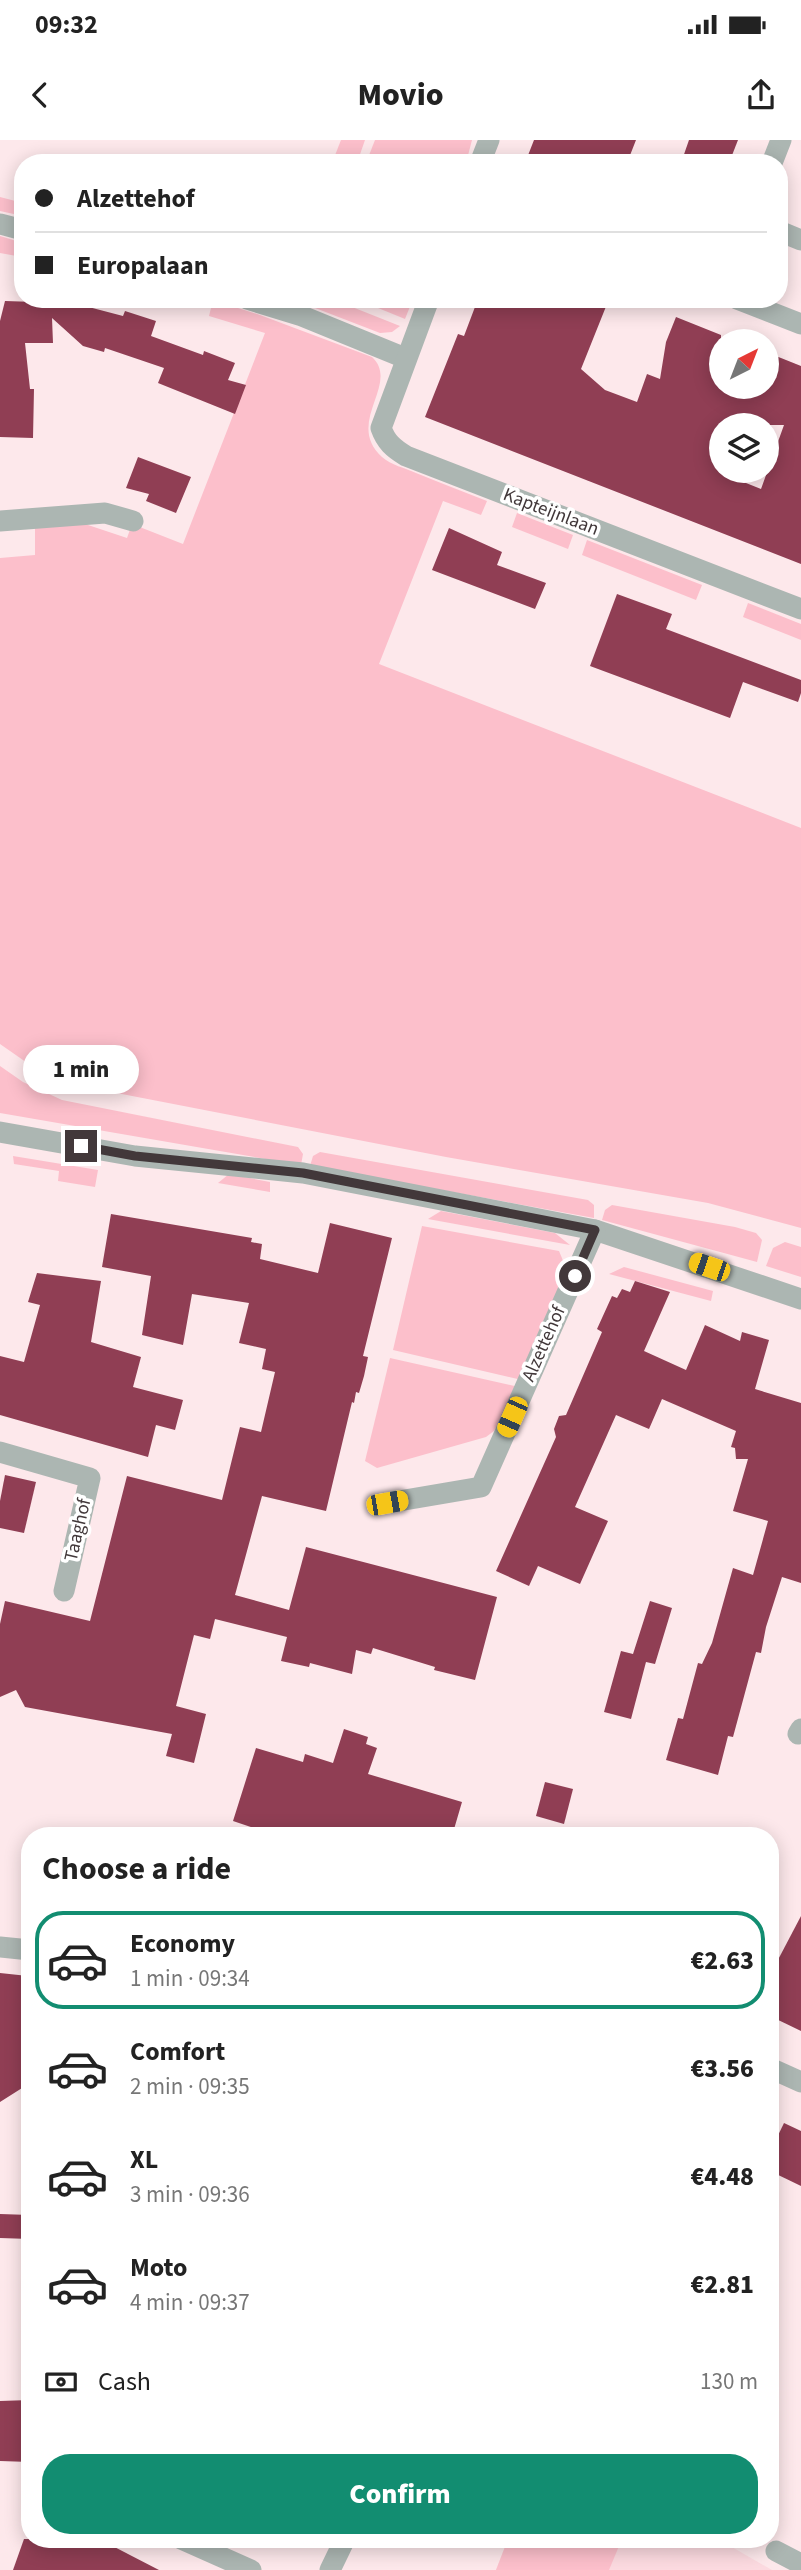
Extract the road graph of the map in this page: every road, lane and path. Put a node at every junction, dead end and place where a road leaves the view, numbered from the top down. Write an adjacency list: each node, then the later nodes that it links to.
1 (276, 308): 5 (street)
2 (425, 308): 5 (street)
3 (760, 308): 4 (street)
4 (801, 324)
5 (405, 358): 8 (street, Kapteijnlaan)
6 (0, 521): 7 (street)
7 (133, 521)
8 (801, 609)
9 (0, 1132): 10 (street)
10 (595, 1230): 11 (street); 13 (street, Alzettehof)
11 (801, 1299)
12 (0, 1452): 14 (street, Taaghof)
13 (387, 1503)
14 (64, 1591)
15 (0, 1947): 16 (street)
16 (21, 1950)
17 (779, 2072): 18 (street)
18 (801, 2082)
19 (201, 2548): 23 (street)
20 (341, 2548): 24 (street)
21 (776, 2551): 22 (street)
22 (801, 2564)
23 (251, 2570)
24 (330, 2570)

